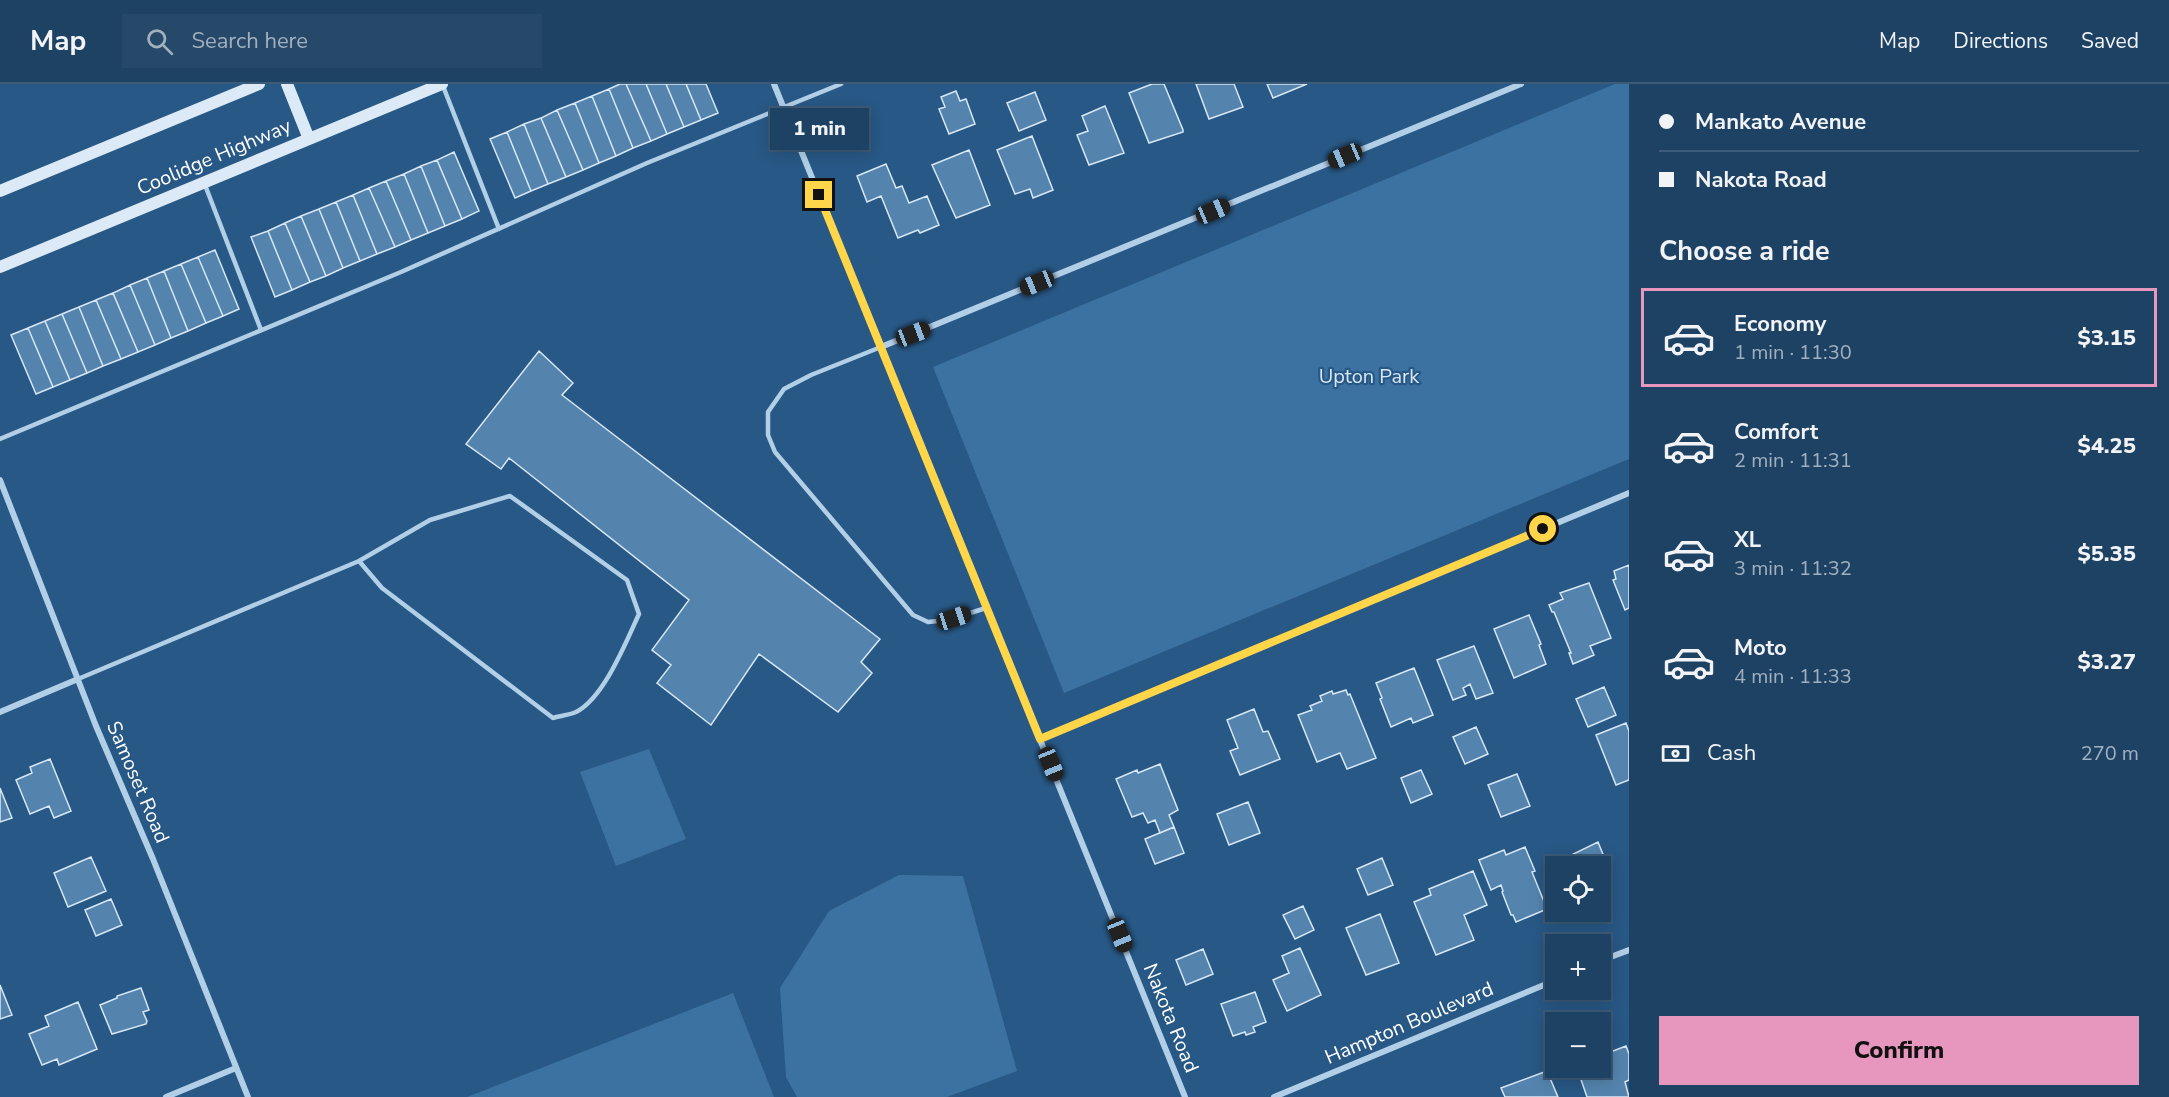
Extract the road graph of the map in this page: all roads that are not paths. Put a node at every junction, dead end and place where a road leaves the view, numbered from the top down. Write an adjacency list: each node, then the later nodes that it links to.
1 (259, 84): 10 (main road)
2 (287, 84): 8 (main road)
3 (442, 84): 8 (main road, Coolidge Highway); 11 (lane)
4 (774, 84): 7 (street, Nakota Road)
5 (842, 84): 7 (lane)
6 (1521, 84): 14 (street)
7 (783, 107): 11 (lane); 14 (street, Nakota Road)
8 (309, 139): 9 (main road, Coolidge Highway)
9 (204, 183): 12 (main road, Coolidge Highway); 13 (lane)
10 (0, 191)
11 (499, 229): 13 (lane)
12 (0, 267)
13 (261, 330): 15 (lane)
14 (881, 347): 19 (street, Nakota Road); 19 (lane)
15 (0, 439)
16 (0, 480): 20 (street, Samoset Road)
17 (1629, 493): 22 (street)
18 (359, 561): 18 (lane); 20 (lane)
19 (986, 608): 22 (street, Nakota Road)
20 (78, 680): 21 (street); 26 (street, Samoset Road)
21 (0, 712)
22 (1040, 739): 29 (street, Nakota Road)
23 (1629, 950): 24 (street)
24 (1611, 957)
25 (1545, 985): 30 (street, Hampton Boulevard)
26 (236, 1068): 27 (street); 28 (street, Samoset Road)
27 (166, 1097)
28 (248, 1097)
29 (1185, 1097)
30 (1274, 1097)

